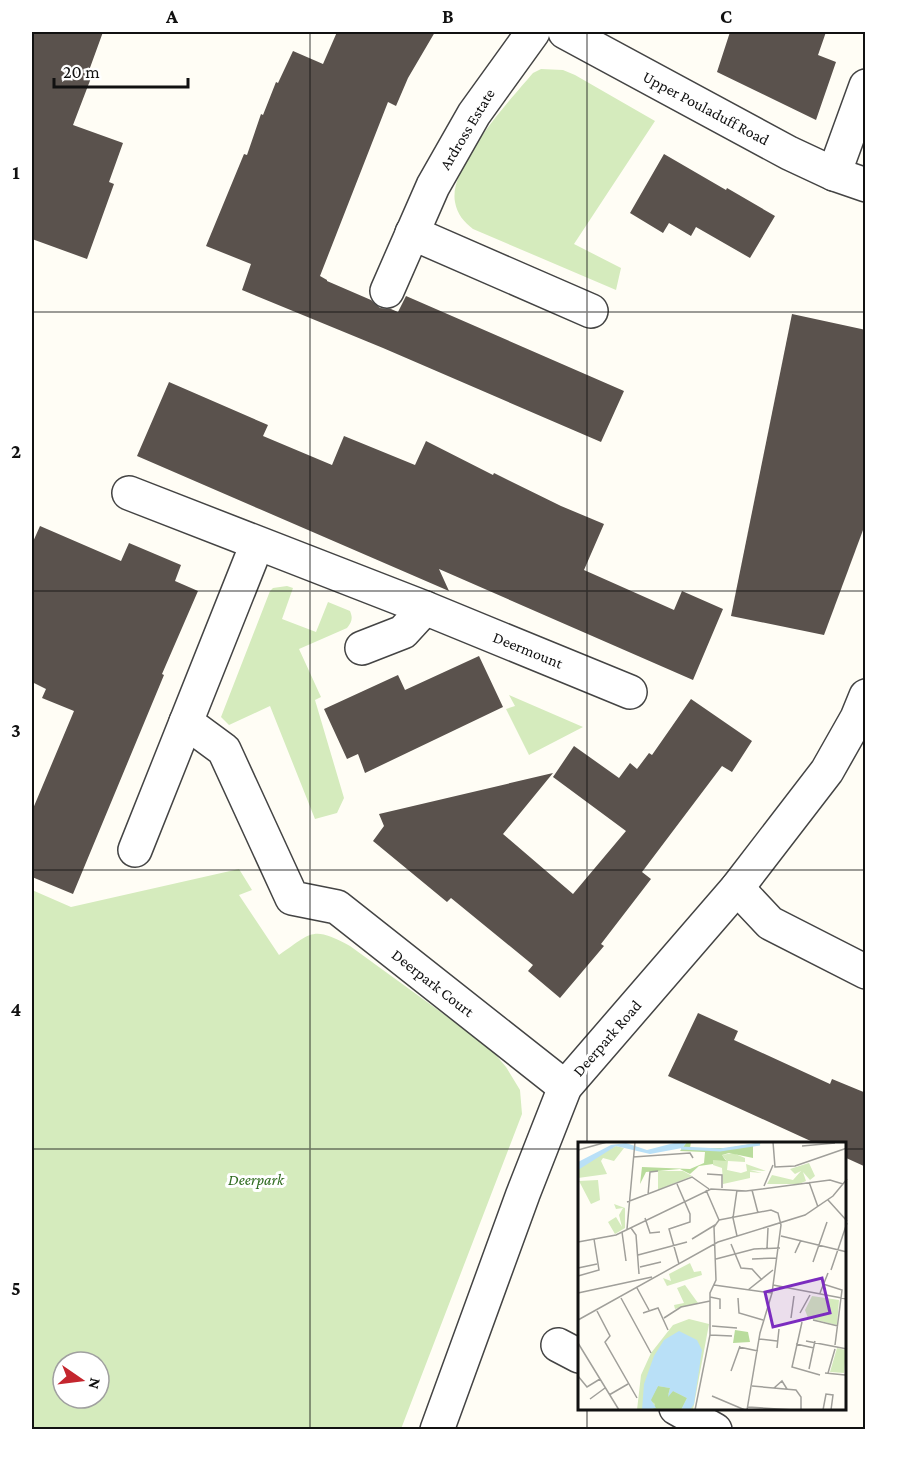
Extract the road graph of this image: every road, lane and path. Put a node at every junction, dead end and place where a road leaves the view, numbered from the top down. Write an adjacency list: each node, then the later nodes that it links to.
1 (533, 32): 5 (street, Ardross Estate)
2 (565, 32): 4 (street, Upper Pouladuff Road)
3 (866, 86): 4 (street)
4 (850, 180)
5 (412, 233): 6 (street, Ardross Estate); 7 (street)
6 (387, 291)
7 (591, 311)
8 (129, 493): 9 (street, Deermount)
9 (257, 544): 10 (street, Deermount); 14 (street)
10 (425, 608): 11 (street); 12 (street, Deermount)
11 (362, 648)
12 (630, 692)
13 (865, 696): 16 (street, Deerpark Road)
14 (186, 722): 15 (street); 18 (street, Deerpark Court)
15 (135, 850)
16 (737, 888): 17 (street); 18 (street, Deerpark Road)
17 (866, 972)
18 (565, 1087): 20 (street, Deerpark Road)
19 (680, 1410): 21 (street)
20 (437, 1430)
21 (716, 1430)

